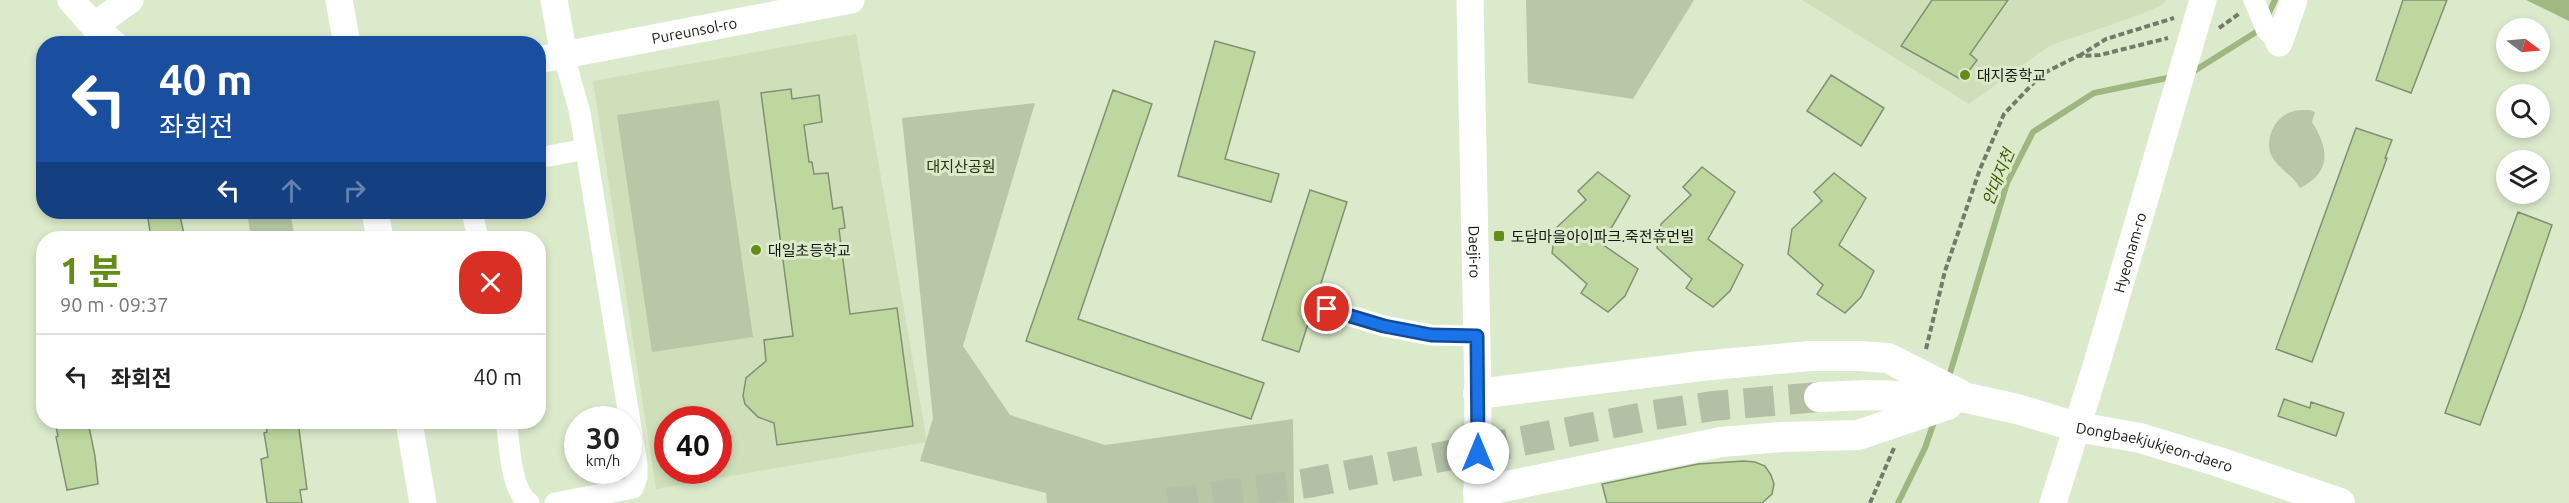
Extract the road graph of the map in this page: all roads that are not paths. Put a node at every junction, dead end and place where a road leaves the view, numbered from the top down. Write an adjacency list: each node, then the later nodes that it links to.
1 (71, 0): 10 (street)
2 (130, 0): 10 (street)
3 (339, 0): 11 (street)
4 (554, 0): 13 (street)
5 (851, 0): 13 (street, Pureunsol-ro)
6 (1470, 0): 17 (street, Daeji-ro)
7 (2295, 0): 12 (street)
8 (2249, 3): 12 (street)
9 (2197, 24): 21 (street, Hyeonam-ro)
10 (104, 35)
11 (346, 36)
12 (2273, 36)
13 (551, 58): 14 (street)
14 (586, 149): 15 (street); 27 (street)
15 (546, 156)
16 (1327, 309): 17 (street)
17 (1477, 336): 18 (street, Daeji-ro)
18 (1478, 394): 20 (main road); 24 (street, Daeji-ro)
19 (1819, 397): 20 (main road)
20 (1967, 398): 21 (main road, Dongbaekjukjeon-daero); 24 (main road)
21 (2077, 427): 28 (street, Hyeonam-ro); 29 (main road, Dongbaekjukjeon-daero)
22 (411, 429): 25 (street)
23 (507, 429): 26 (street)
24 (1478, 498)
25 (423, 503)
26 (529, 503)
27 (555, 503)
28 (2053, 503)
29 (2340, 503)

